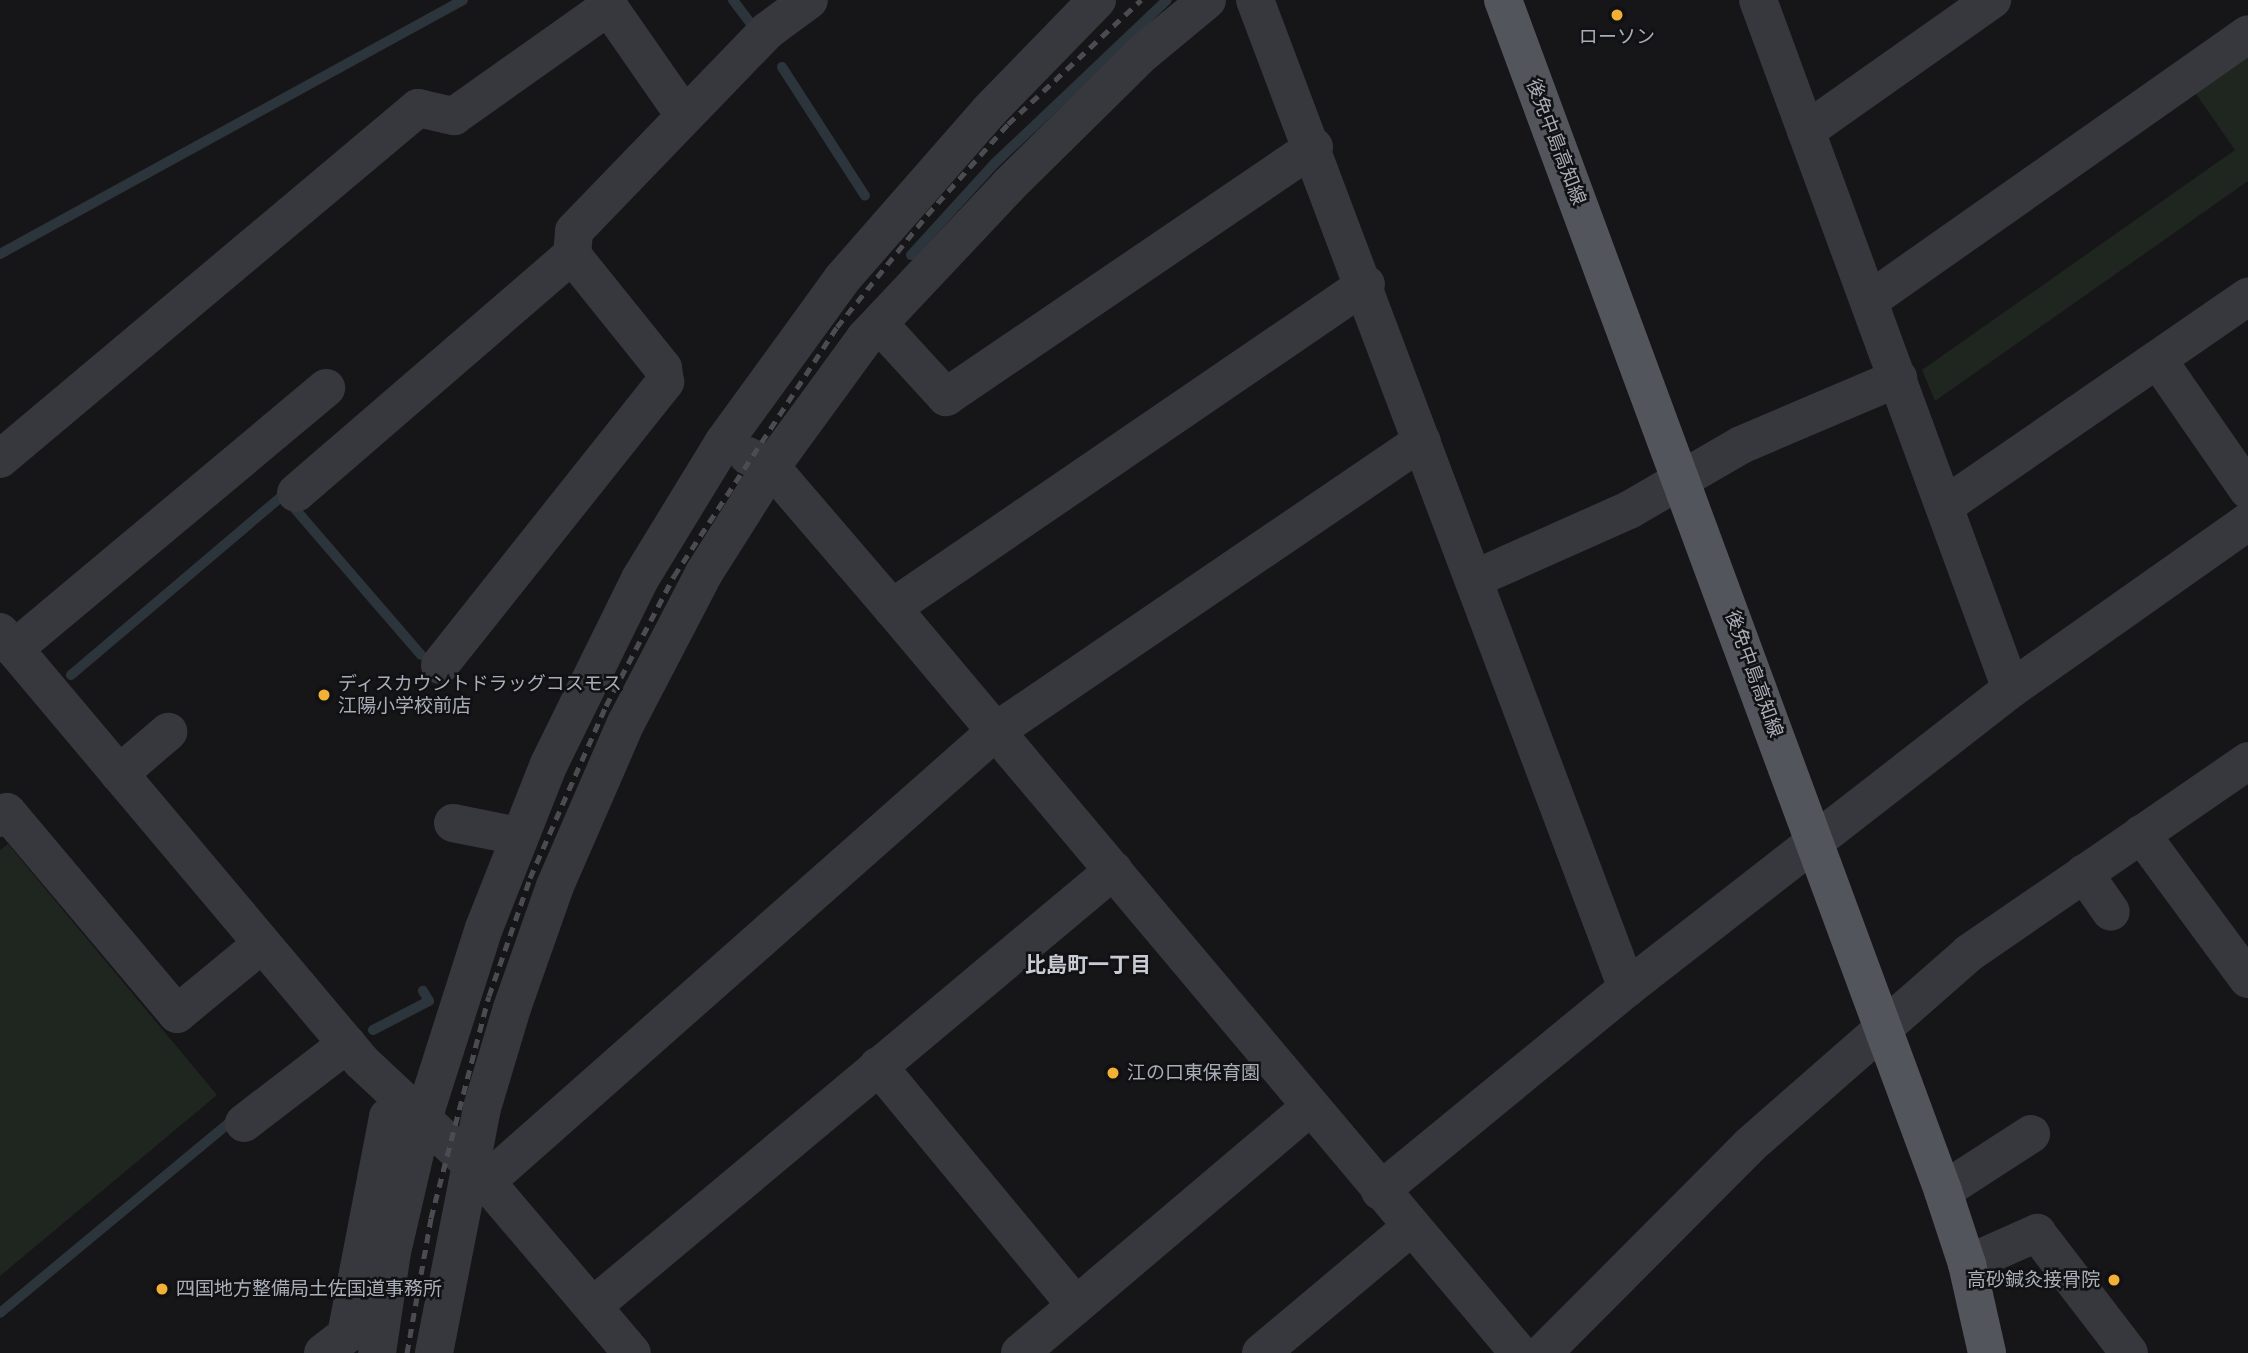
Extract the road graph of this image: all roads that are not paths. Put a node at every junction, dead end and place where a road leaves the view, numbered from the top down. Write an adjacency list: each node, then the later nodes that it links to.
1 (809, 0): 10 (street)
2 (1097, 0): 22 (street)
3 (1208, 0): 17 (street)
4 (1255, 0): 12 (street)
5 (1503, 0): 25 (main road, 後免中島高知線)
6 (1758, 0): 11 (street)
7 (1992, 0): 11 (street)
8 (606, 3): 10 (street); 23 (street)
9 (2248, 34): 16 (street)
10 (684, 115): 13 (street)
11 (1806, 131): 16 (street)
12 (1314, 147): 14 (street); 17 (street)
13 (572, 254): 27 (street); 33 (street)
14 (1366, 284): 21 (street); 31 (street)
15 (2248, 297): 18 (street)
16 (1870, 300): 19 (street)
17 (880, 325): 24 (street)
18 (2158, 360): 26 (street); 28 (street)
19 (1898, 378): 25 (street); 28 (street)
20 (326, 388): 32 (street)
21 (1422, 441): 30 (street); 36 (street)
22 (723, 443): 24 (street); 42 (street)
23 (0, 459)
24 (771, 467): 31 (street); 57 (street)
25 (1682, 479): 30 (street); 43 (main road, 後免中島高知線)
26 (2248, 489)
27 (296, 494)
28 (1946, 505): 34 (street)
29 (2248, 522): 34 (street)
30 (1474, 579): 49 (street)
31 (892, 608): 36 (street)
32 (7, 641): 38 (street)
33 (440, 665)
34 (2011, 689): 43 (street)
35 (169, 732): 38 (street)
36 (996, 732): 44 (street); 57 (street)
37 (2248, 761): 41 (street)
38 (119, 774): 47 (street)
39 (0, 818): 47 (street)
40 (453, 823): 42 (street)
41 (2141, 834): 45 (street); 48 (street)
42 (518, 836): 54 (street)
43 (1815, 839): 49 (street); 50 (main road, 後免中島高知線)
44 (1114, 870): 52 (street); 53 (street)
45 (2084, 873): 46 (street); 50 (street)
46 (2111, 912)
47 (262, 944): 51 (street)
48 (2248, 979)
49 (1626, 988): 58 (street)
50 (1883, 1027): 59 (main road, 後免中島高知線); 70 (street)
51 (347, 1044): 54 (street); 55 (street)
52 (878, 1066): 62 (street); 63 (street)
53 (1309, 1108): 58 (street); 62 (street)
54 (415, 1114): 57 (street); 64 (street)
55 (244, 1123)
56 (2031, 1134): 59 (street)
57 (479, 1172): 63 (street); 65 (street)
58 (1380, 1191): 60 (street)
59 (1943, 1191): 61 (main road, 後免中島高知線)
60 (1410, 1228): 68 (street); 69 (street)
61 (1967, 1264): 71 (main road, 後免中島高知線); 72 (street)
62 (1076, 1305): 67 (street)
63 (593, 1306): 66 (street)
64 (348, 1348)
65 (434, 1353)
66 (632, 1353)
67 (1020, 1353)
68 (1261, 1353)
69 (1519, 1353)
70 (1542, 1353)
71 (1987, 1353)
72 (2129, 1353)

